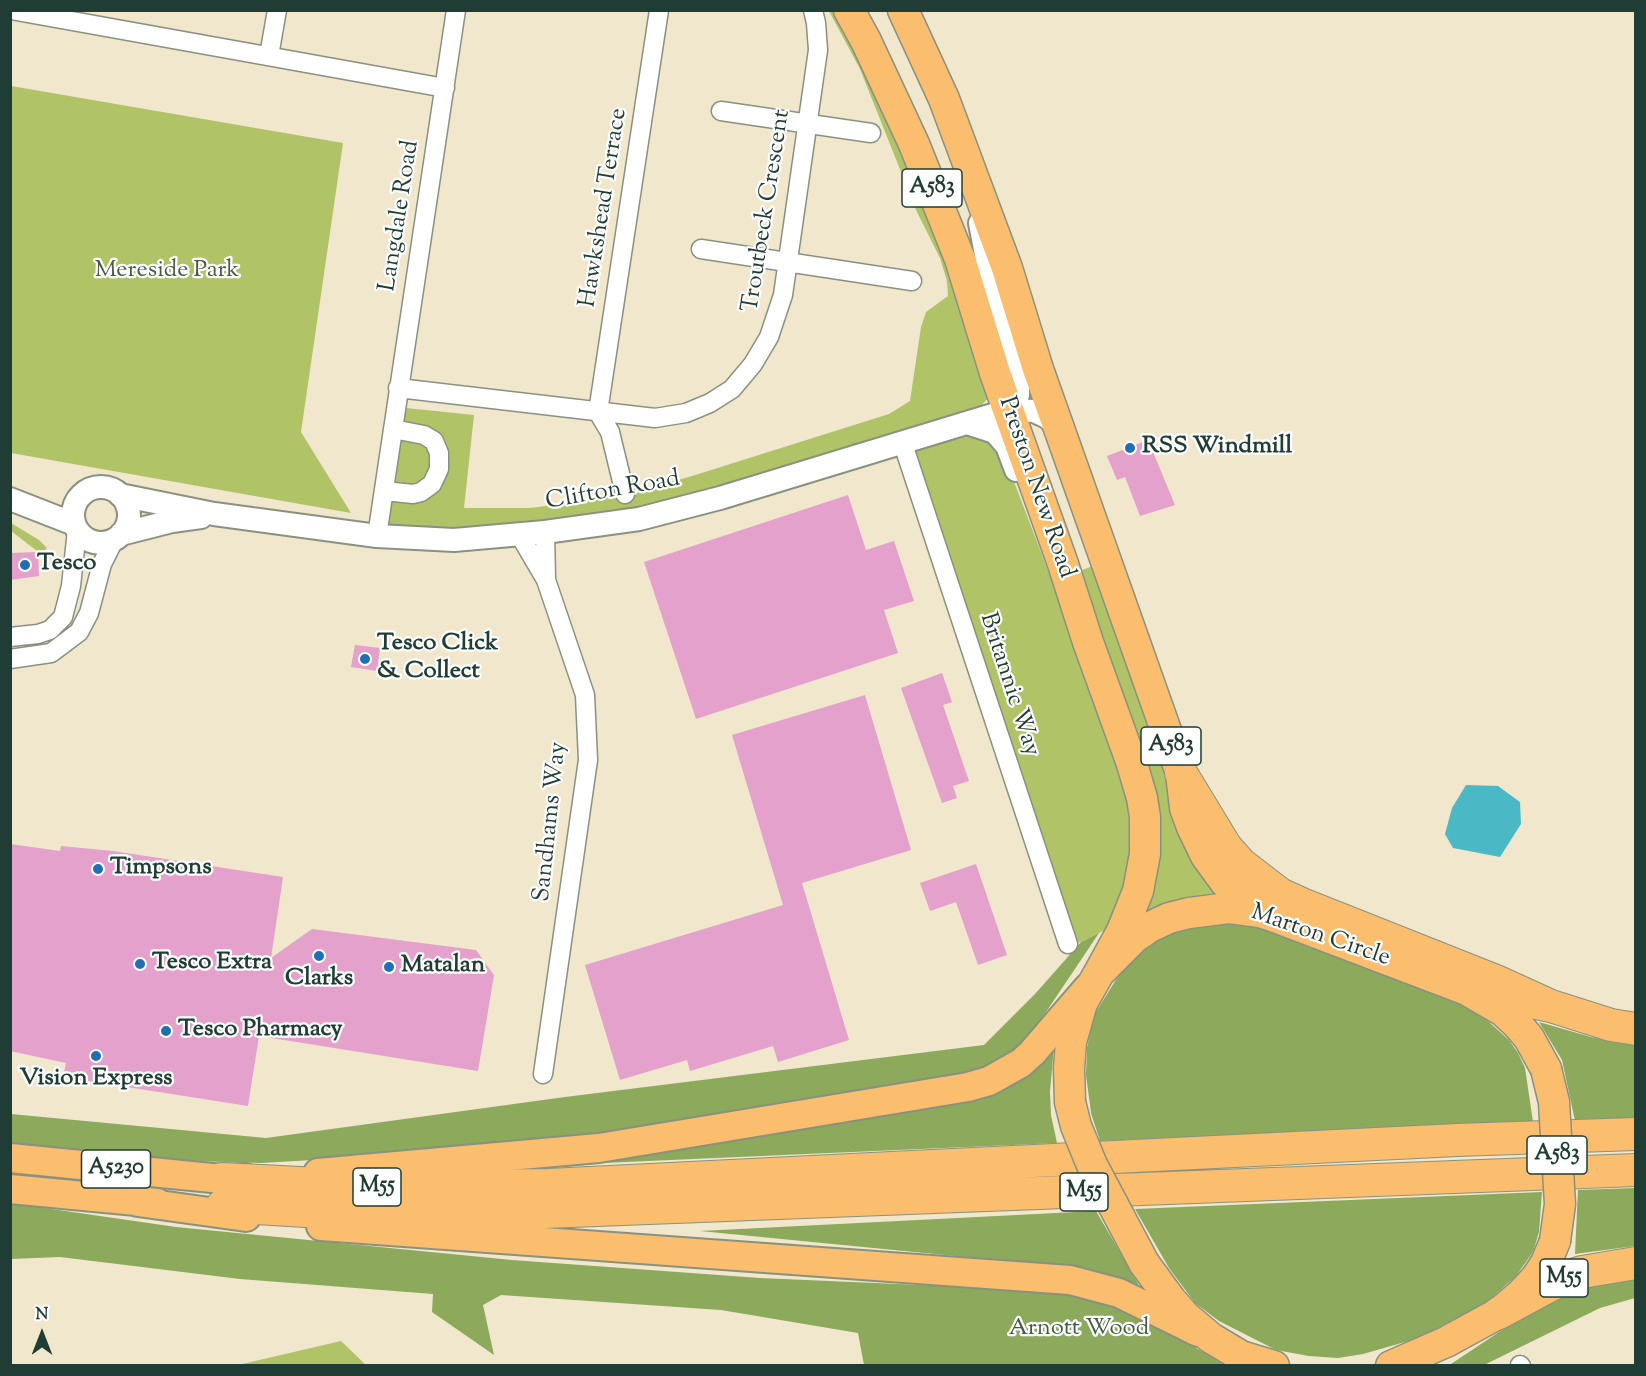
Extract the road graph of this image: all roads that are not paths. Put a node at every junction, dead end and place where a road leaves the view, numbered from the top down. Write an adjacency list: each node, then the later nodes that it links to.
1 (11, 10): 8 (street)
2 (276, 10): 9 (street)
3 (456, 10): 10 (street, Langdale Road)
4 (659, 10): 21 (street, Hawkshead Terrace)
5 (813, 10): 12 (street, Troutbeck Crescent)
6 (849, 10): 18 (highway, Preston New Road / A583)
7 (903, 10): 14 (highway, Preston New Road / A583)
8 (91, 17): 9 (street)
9 (268, 56): 10 (street)
10 (445, 88): 19 (street, Langdale Road)
11 (721, 111): 12 (street)
12 (808, 124): 13 (street); 16 (street, Troutbeck Crescent)
13 (871, 133)
14 (971, 168): 20 (street, A583); 23 (highway, Preston New Road / A583)
15 (701, 249): 16 (street)
16 (788, 263): 17 (street); 21 (street, Troutbeck Crescent)
17 (912, 281)
18 (995, 373): 20 (highway, Preston New Road / A583); 25 (street)
19 (398, 388): 21 (street, Troutbeck Crescent); 24 (street, Langdale Road)
20 (1009, 410): 22 (street, Clifton Road); 23 (street); 38 (highway, Preston New Road / A583)
21 (598, 412): 28 (street)
22 (967, 423): 25 (street, Clifton Road); 38 (street)
23 (1058, 427): 42 (highway, Preston New Road / A583)
24 (393, 429): 26 (street, Langdale Road); 26 (street)
25 (905, 440): 34 (street, Clifton Road); 44 (street, Britannic Way)
26 (384, 491): 36 (street, Langdale Road)
27 (10, 493): 31 (street, Clifton Road)
28 (625, 494)
29 (120, 495): 31 (street, Clifton Road); 32 (street, Clifton Road); 37 (street)
30 (10, 499): 33 (street, Clifton Road)
31 (77, 500): 33 (street)
32 (214, 514): 36 (street, Clifton Road); 37 (street, Clifton Road)
33 (76, 527): 37 (street, Clifton Road); 40 (street)
34 (545, 532): 35 (street, Clifton Road); 39 (street, Sandhams Way)
35 (519, 534): 36 (street, Clifton Road); 39 (street, Sandhams Way)
36 (377, 536)
37 (117, 537): 41 (street)
38 (1063, 564): 45 (highway, Preston New Road / A583)
39 (546, 579): 49 (street, Sandhams Way)
40 (10, 637)
41 (10, 659)
42 (1181, 773): 43 (highway, Preston New Road / A583); 47 (highway)
43 (1275, 916): 45 (highway, Marton Circle / A583); 46 (highway, Marton Circle / A583)
44 (1068, 944)
45 (1095, 979): 54 (main road); 59 (highway, Marton Circle / A583, bridge)
46 (1467, 990): 47 (highway); 57 (highway, Marton Circle / A583, bridge)
47 (1551, 1006): 48 (highway)
48 (1635, 1029)
49 (543, 1074)
50 (1635, 1134): 54 (highway, M55)
51 (10, 1158): 54 (main road, A5230)
52 (1635, 1170): 54 (highway, M55)
53 (10, 1189): 55 (main road, A5230)
54 (222, 1192): 55 (main road, A5230)
55 (138, 1202): 59 (main road)
56 (1635, 1263): 57 (highway, M55)
57 (1499, 1313): 58 (highway, Marton Circle / A583)
58 (1469, 1330): 62 (highway, Marton Circle / A583); 63 (highway, A583)
59 (1211, 1338): 60 (highway, Marton Circle / A583)
60 (1245, 1360): 61 (highway, Marton Circle / A583)
61 (1274, 1365)
62 (1391, 1365)
63 (1428, 1365)

